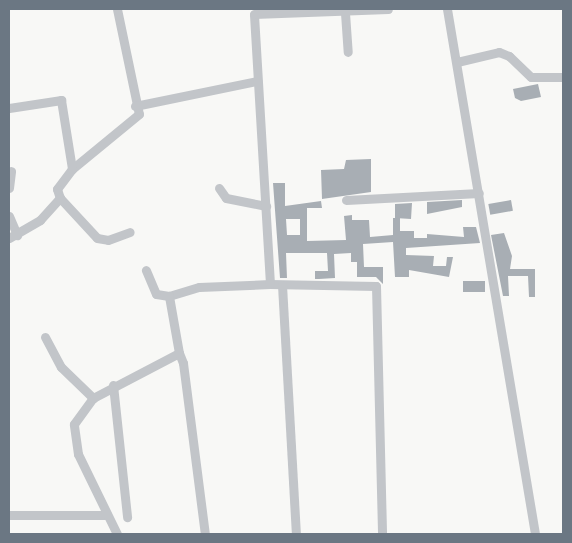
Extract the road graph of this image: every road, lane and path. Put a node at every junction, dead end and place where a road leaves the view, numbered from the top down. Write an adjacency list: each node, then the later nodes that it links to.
1 (117, 9): 9 (street)
2 (447, 9): 6 (street)
3 (388, 10): 4 (street)
4 (345, 13): 5 (street); 8 (street)
5 (348, 52)
6 (457, 62): 7 (street); 15 (street)
7 (563, 78)
8 (257, 81): 9 (street); 18 (street)
9 (135, 106): 11 (street)
10 (9, 108): 11 (street)
11 (72, 169): 16 (street)
12 (11, 171): 13 (street)
13 (9, 188)
14 (219, 188): 18 (street)
15 (479, 193): 17 (street); 37 (street)
16 (60, 198): 20 (street); 21 (street)
17 (346, 200)
18 (266, 206): 23 (street)
19 (9, 216): 21 (street)
20 (130, 232)
21 (13, 237)
22 (146, 270): 25 (street)
23 (270, 284): 24 (street); 25 (street)
24 (282, 285): 35 (street); 36 (street)
25 (169, 296): 27 (street)
26 (45, 336): 29 (street)
27 (178, 353): 28 (street); 34 (street)
28 (112, 385): 29 (street); 32 (street)
29 (93, 398): 30 (street)
30 (107, 515): 31 (street); 33 (street)
31 (9, 516)
32 (127, 517)
33 (117, 534)
34 (206, 534)
35 (296, 534)
36 (382, 534)
37 (535, 534)

